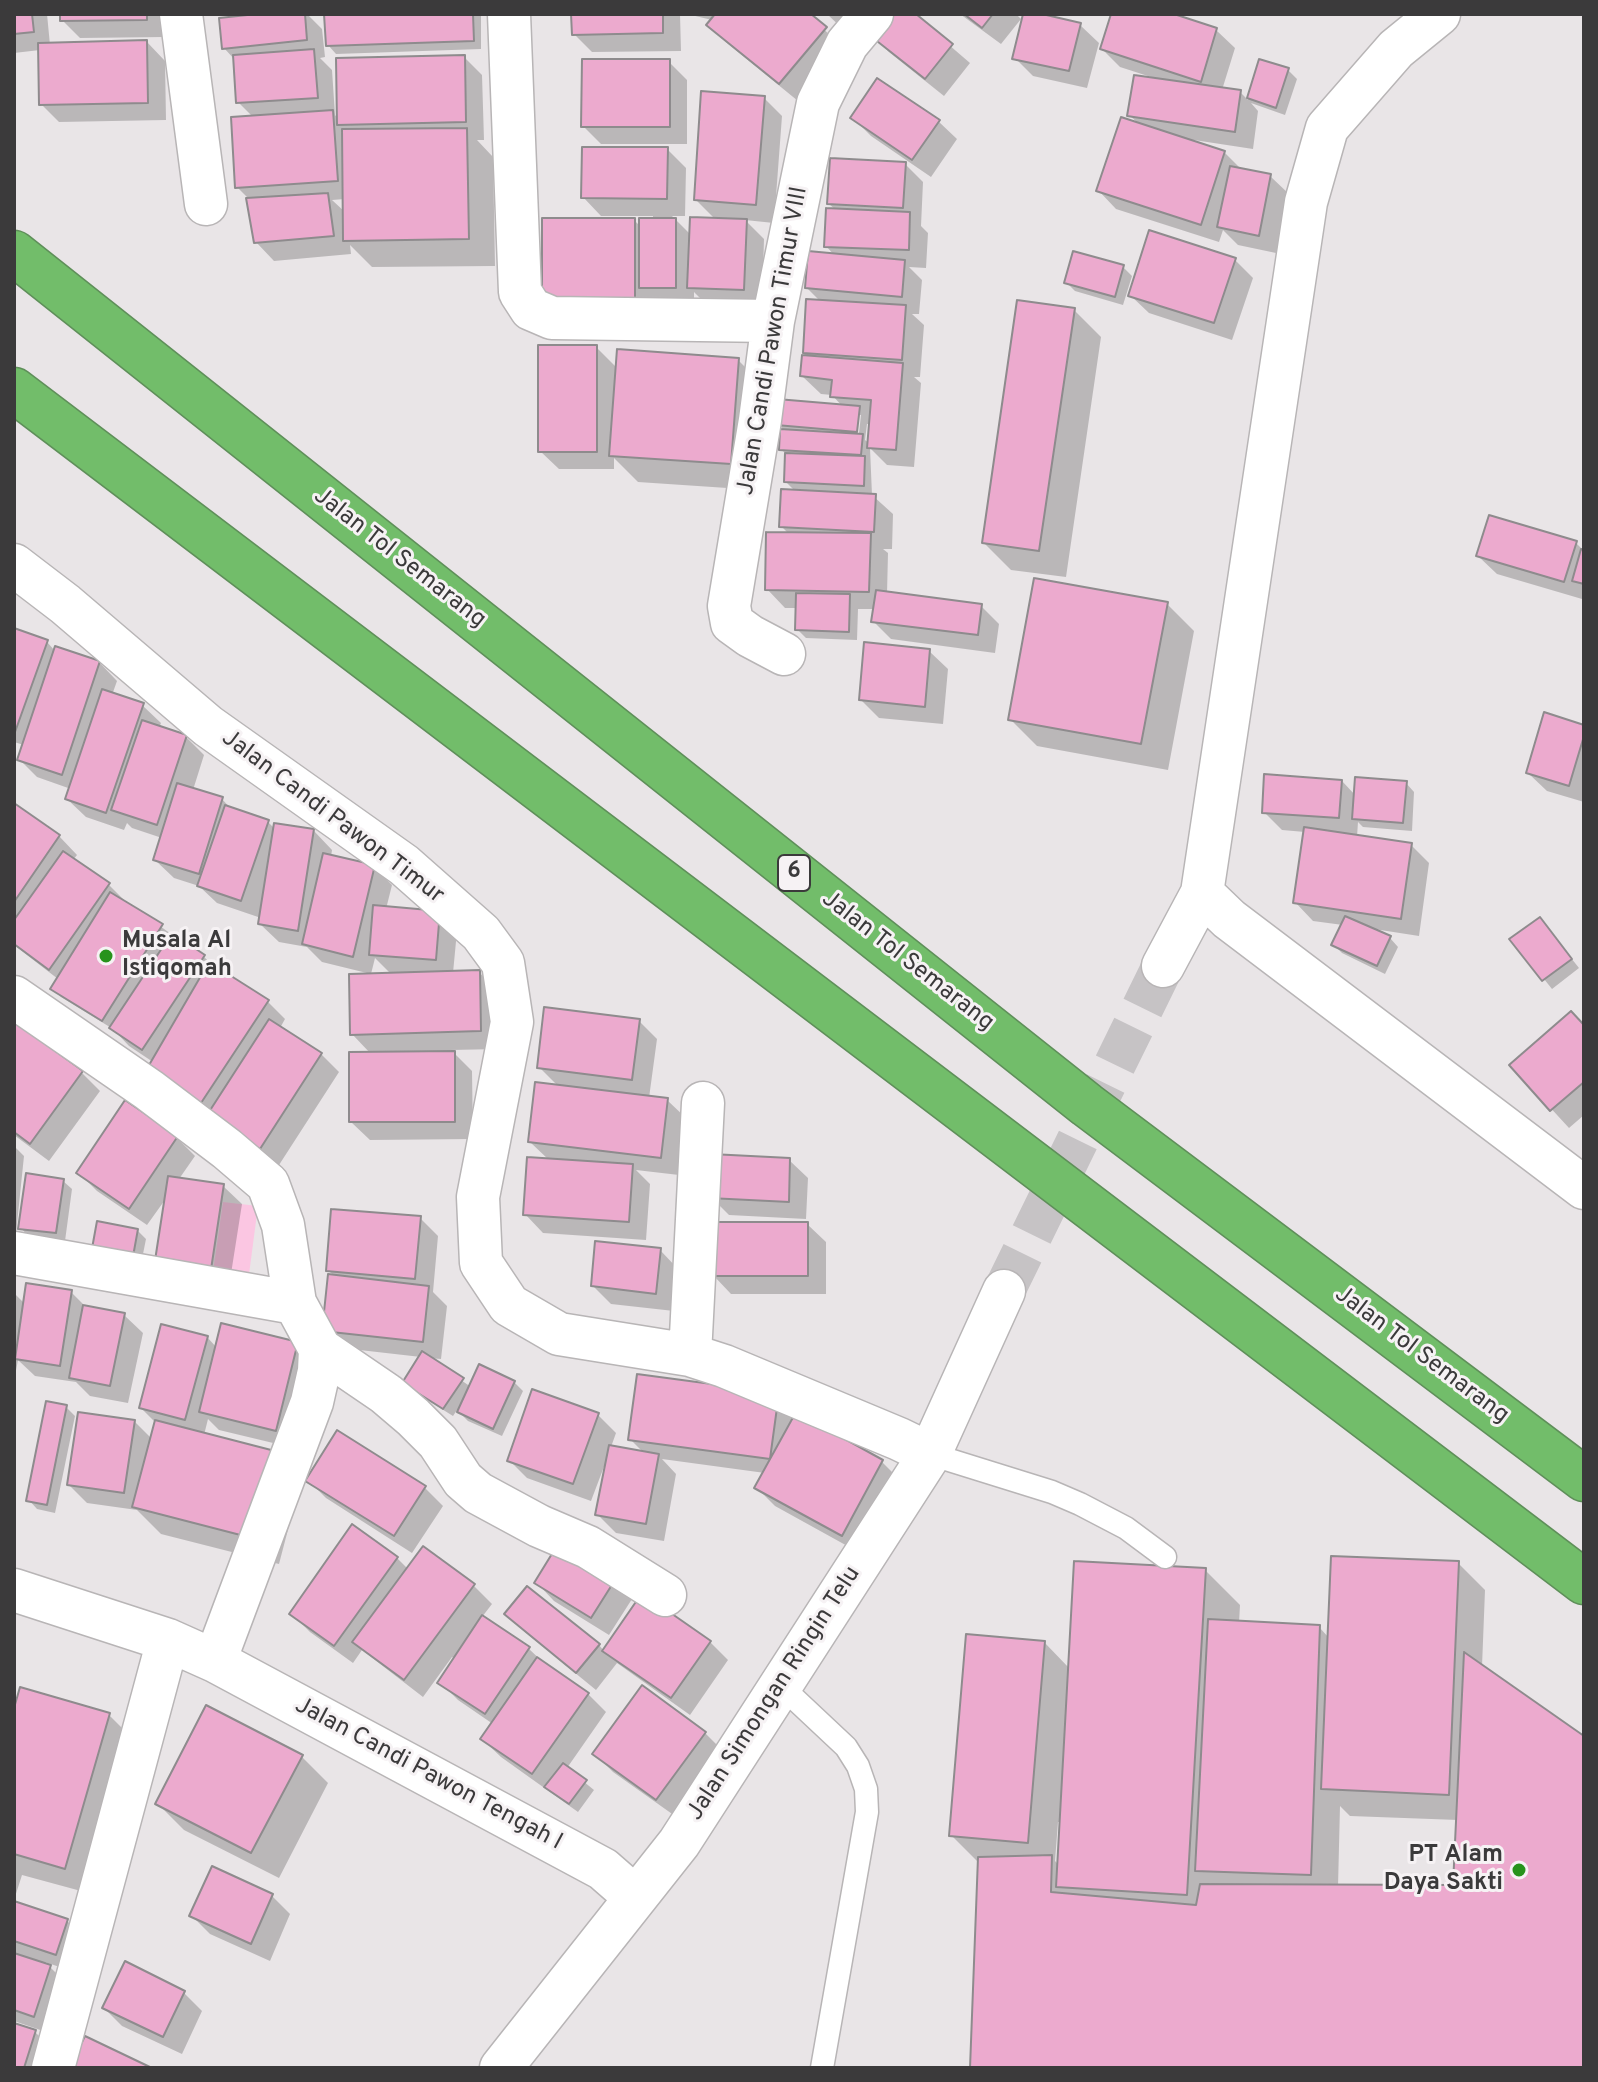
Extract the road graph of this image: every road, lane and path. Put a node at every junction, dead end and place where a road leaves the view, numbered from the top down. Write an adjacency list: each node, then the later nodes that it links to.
1 (181, 14): 5 (street)
2 (509, 14): 7 (street)
3 (872, 14): 7 (street, Jalan Candi Pawon Timur VIII)
4 (1439, 14): 11 (street)
5 (206, 204)
6 (14, 253): 22 (highway, Jalan Tol Semarang / 6)
7 (773, 321): 10 (street, Jalan Candi Pawon Timur VIII)
8 (14, 390): 24 (highway)
9 (14, 565): 20 (street, Jalan Candi Pawon Timur)
10 (784, 654)
11 (1202, 893): 12 (street); 15 (street)
12 (1163, 966)
13 (14, 997): 18 (street)
14 (703, 1103): 20 (street)
15 (1581, 1175)
16 (14, 1253): 18 (street)
17 (1004, 1291): 21 (street, Jalan Simongan Ringin Telu)
18 (295, 1303): 19 (street)
19 (320, 1349): 26 (street); 28 (street)
20 (690, 1355): 21 (street, Jalan Candi Pawon Timur)
21 (930, 1454): 23 (lane); 29 (street, Jalan Simongan Ringin Telu)
22 (1584, 1479)
23 (1165, 1557)
24 (1584, 1582)
25 (14, 1590): 27 (street, Jalan Candi Pawon Tengah I)
26 (665, 1595)
27 (168, 1640): 28 (street, Jalan Candi Pawon Tengah I); 31 (street)
28 (215, 1661): 30 (street, Jalan Candi Pawon Tengah I)
29 (781, 1686): 30 (street, Jalan Simongan Ringin Telu); 33 (lane)
30 (635, 1897): 32 (street, Jalan Simongan Ringin Telu)
31 (53, 2068)
32 (501, 2068)
33 (822, 2068)

